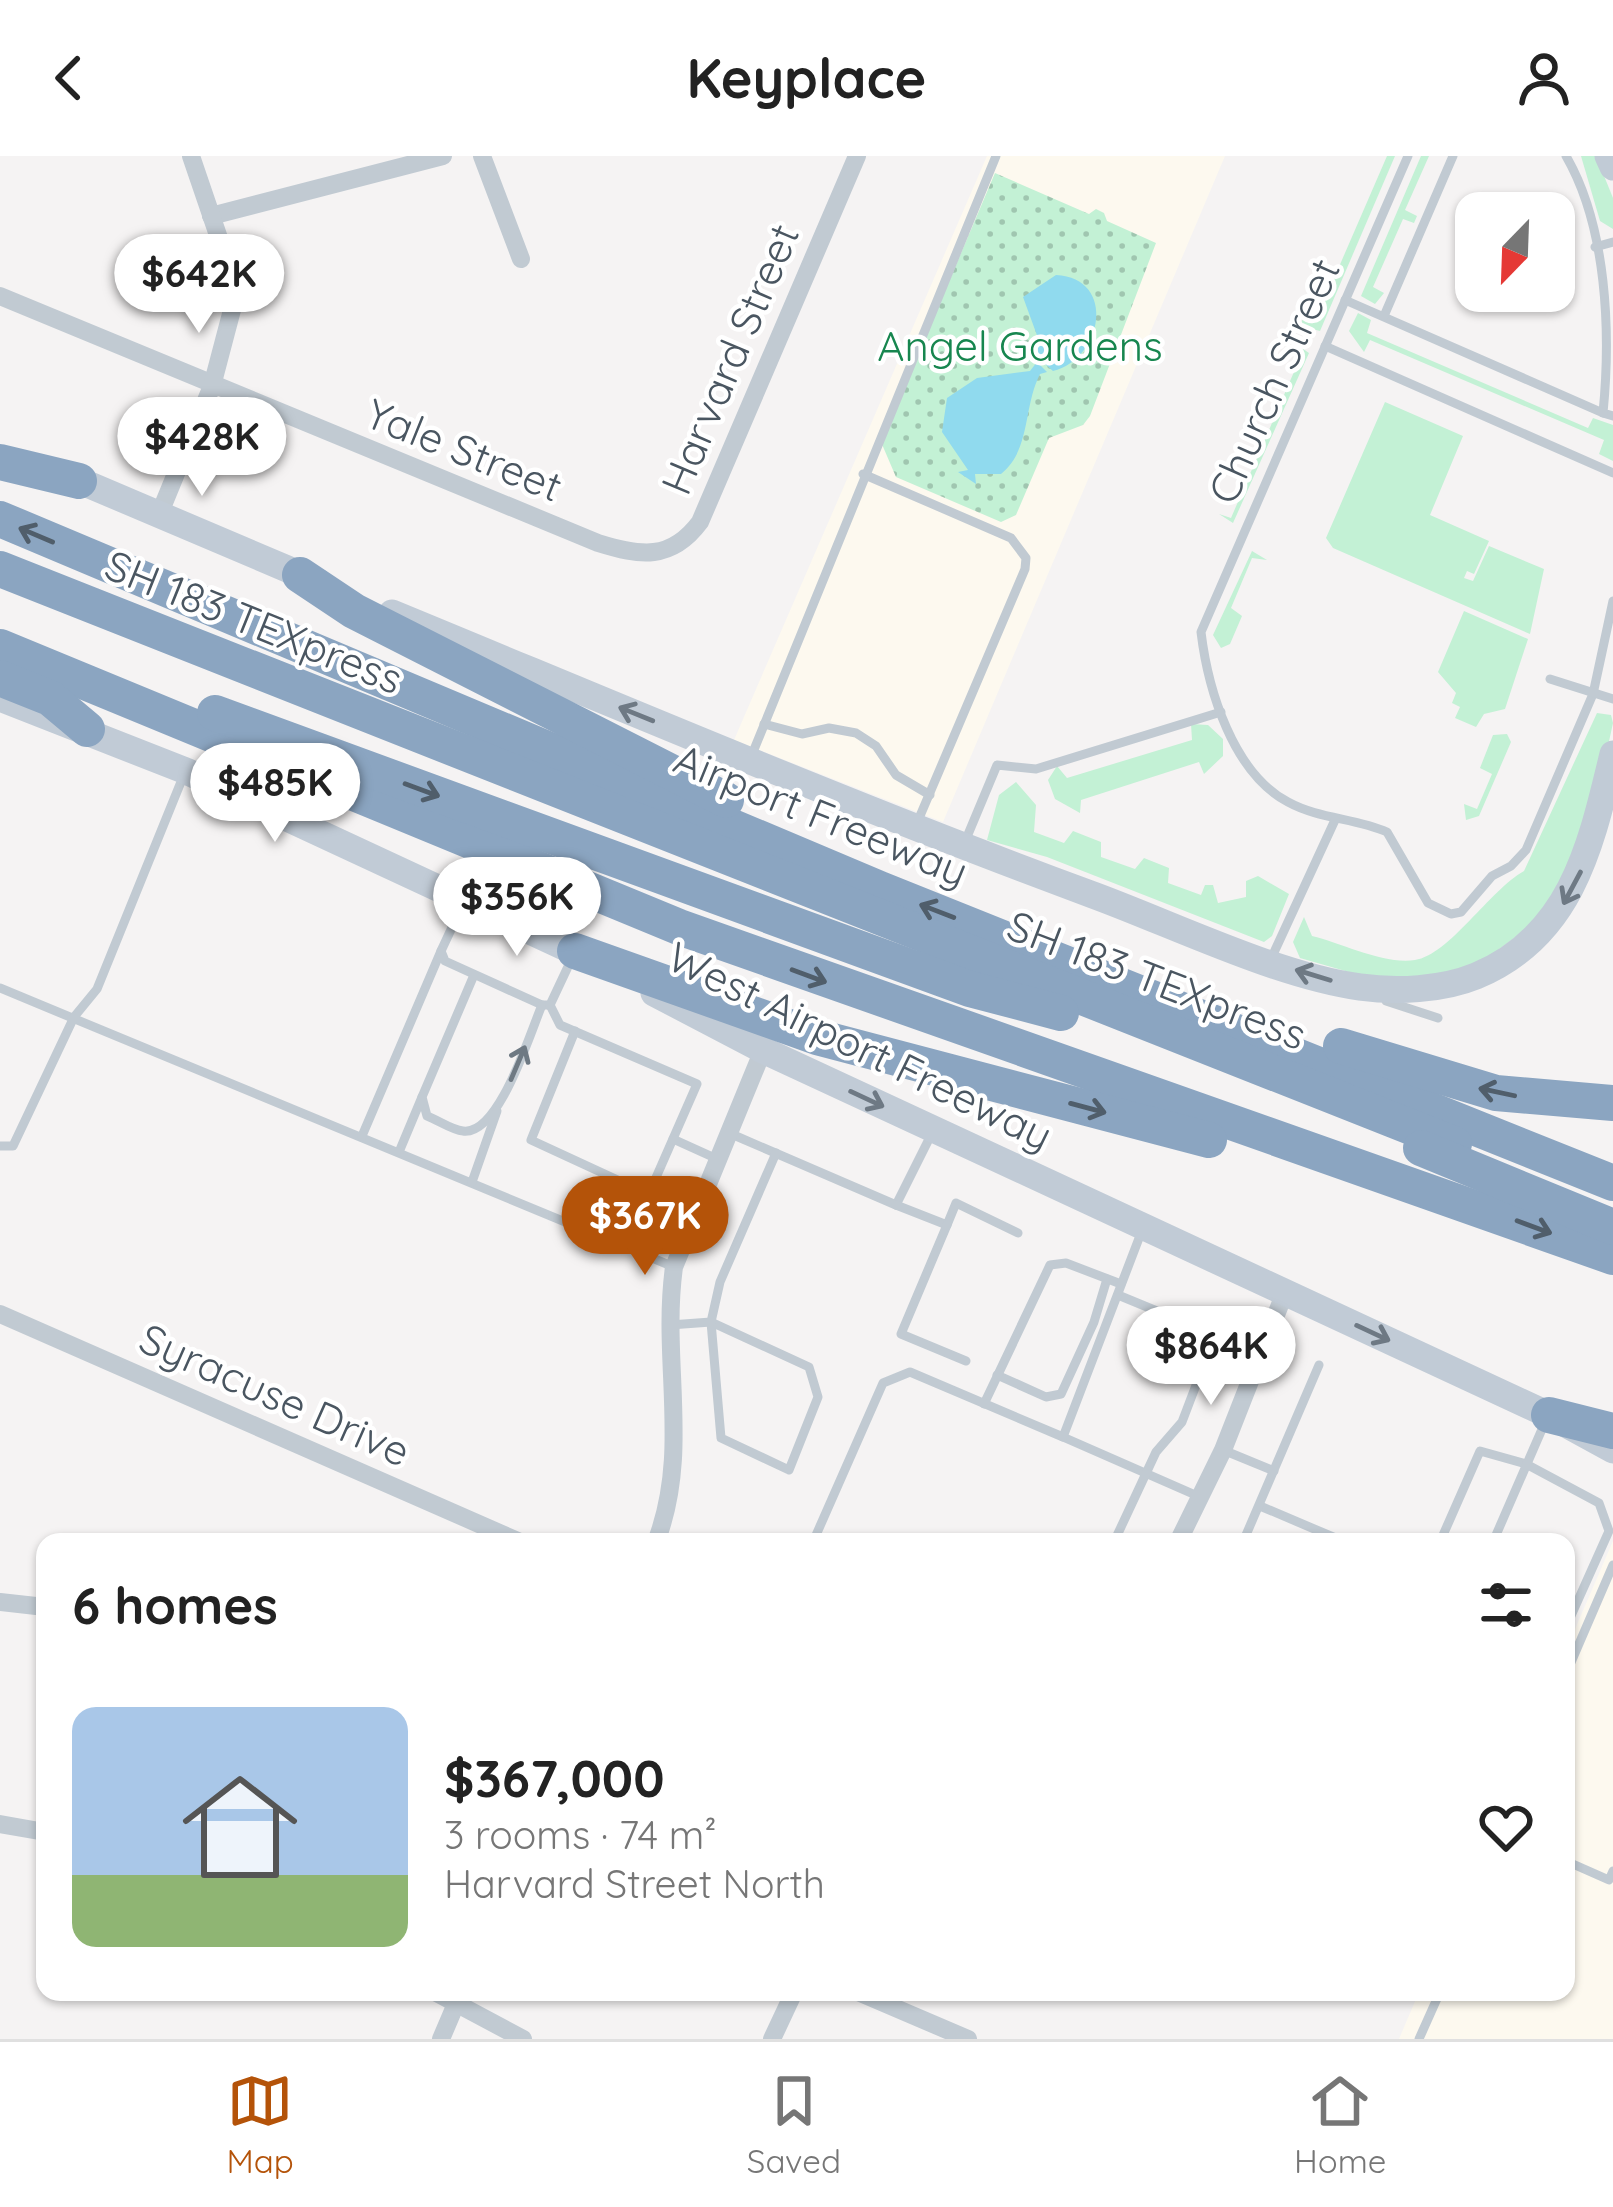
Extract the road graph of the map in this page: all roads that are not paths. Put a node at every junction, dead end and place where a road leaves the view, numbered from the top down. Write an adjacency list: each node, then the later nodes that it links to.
1 (191, 156): 11 (street)
2 (442, 156): 11 (street)
3 (482, 156): 14 (street)
4 (857, 156): 28 (street, Harvard Street)
5 (996, 156): 24 (lane)
6 (1408, 156): 16 (lane, Church Street)
7 (1453, 156): 17 (lane)
8 (1566, 156): 13 (lane)
9 (1608, 156): 10 (main road)
10 (1613, 167)
11 (211, 216): 19 (street)
12 (1613, 242): 13 (lane)
13 (1595, 247): 20 (lane)
14 (521, 259)
15 (0, 296): 19 (street, Yale Street)
16 (1345, 300): 17 (lane); 18 (lane, Church Street)
17 (1384, 316): 20 (lane)
18 (1325, 346): 23 (lane); 40 (lane, Church Street)
19 (212, 386): 26 (street); 28 (street, Yale Street)
20 (1608, 414)
21 (0, 447): 25 (main road)
22 (0, 462): 25 (highway)
23 (1613, 473)
24 (863, 474): 41 (lane); 46 (lane)
25 (79, 481): 26 (main road)
26 (159, 515): 30 (main road)
27 (0, 519): 50 (highway, Airport Freeway, one-way to 27)
28 (638, 556)
29 (0, 569): 81 (highway, SH 183 TEXpress)
30 (300, 575): 44 (main road, one-way to 30); 50 (highway)
31 (0, 587): 62 (highway, SH 183 TEXpress)
32 (1613, 601): 37 (lane)
33 (0, 626): 62 (highway, one-way to 62)
34 (0, 647): 79 (highway, one-way to 79)
35 (0, 678): 42 (highway)
36 (1550, 679): 37 (lane)
37 (1593, 694): 39 (lane); 47 (lane)
38 (0, 698): 42 (main road, West Airport Freeway)
39 (1613, 699)
40 (1221, 712): 47 (lane); 49 (lane)
41 (764, 724): 44 (lane); 46 (lane)
42 (87, 729): 45 (main road, West Airport Freeway)
43 (1613, 754): 56 (main road, one-way to 56)
44 (749, 760): 48 (main road)
45 (186, 771): 51 (main road, West Airport Freeway); 60 (lane)
46 (930, 795): 48 (lane)
47 (1335, 820): 54 (lane)
48 (915, 828): 49 (main road)
49 (963, 847): 54 (main road)
50 (880, 889): 58 (highway, Airport Freeway, one-way to 50)
51 (465, 899): 52 (lane); 53 (main road, West Airport Freeway)
52 (441, 951): 55 (lane); 70 (lane)
53 (575, 951): 59 (lane); 64 (main road, West Airport Freeway); 79 (highway, one-way to 79)
54 (1270, 961): 56 (main road, one-way to 54)
55 (474, 974): 59 (lane); 65 (lane)
56 (1358, 987): 61 (lane)
57 (0, 988): 60 (lane)
58 (1163, 999): 66 (highway, one-way to 58); 77 (highway, Airport Freeway)
59 (546, 1005): 63 (lane); 67 (lane, one-way to 59)
60 (74, 1017): 70 (lane); 72 (lane)
61 (1438, 1018)
62 (1087, 1020): 83 (highway, SH 183 TEXpress)
63 (575, 1031): 71 (lane); 78 (lane)
64 (763, 1050): 68 (main road, West Airport Freeway, one-way to 68); 69 (street)
65 (422, 1097): 67 (lane); 73 (lane)
66 (1613, 1103)
67 (497, 1111): 76 (lane)
68 (933, 1130): 80 (lane); 84 (main road, West Airport Freeway)
69 (727, 1132): 74 (lane); 75 (street)
70 (362, 1136): 73 (lane)
71 (673, 1139): 75 (lane); 78 (lane)
72 (0, 1147)
73 (399, 1152): 76 (lane)
74 (776, 1153): 80 (lane); 93 (lane)
75 (716, 1158): 88 (street)
76 (472, 1182): 86 (lane)
77 (1613, 1184)
78 (648, 1194): 86 (lane)
79 (1462, 1201): 87 (highway, one-way to 87)
80 (896, 1205): 82 (lane)
81 (1613, 1209)
82 (947, 1225): 85 (lane); 96 (lane)
83 (1613, 1227)
84 (1143, 1228): 90 (lane); 91 (main road, West Airport Freeway)
85 (1018, 1233)
86 (626, 1246): 88 (lane)
87 (1613, 1257)
88 (674, 1267): 94 (street)
89 (1107, 1279): 90 (lane); 99 (lane); 99 (lane)
90 (1119, 1290): 95 (lane); 103 (lane)
91 (1285, 1292): 98 (street); 101 (main road, West Airport Freeway, one-way to 101)
92 (0, 1314): 111 (street, Syracuse Drive)
93 (711, 1322): 93 (lane); 94 (lane)
94 (670, 1325): 112 (street)
95 (1209, 1351): 98 (lane); 108 (lane)
96 (966, 1361)
97 (1319, 1365): 107 (lane)
98 (1254, 1370): 104 (street)
99 (997, 1375): 100 (lane)
100 (985, 1404): 103 (lane); 113 (lane)
101 (1549, 1415): 102 (highway); 105 (main road, West Airport Freeway); 106 (lane)
102 (1613, 1431)
103 (1063, 1437): 108 (lane)
104 (1223, 1450): 107 (lane); 109 (street)
105 (1613, 1450)
106 (1526, 1465): 118 (lane); 119 (lane); 123 (lane)
107 (1274, 1471): 110 (lane)
108 (1144, 1474): 109 (lane); 114 (lane)
109 (1200, 1497): 115 (street)
110 (1260, 1506): 116 (lane); 117 (lane)
111 (499, 1533)
112 (658, 1533)
113 (817, 1533)
114 (1118, 1533)
115 (1182, 1533)
116 (1247, 1533)
117 (1324, 1533)
118 (1444, 1533)
119 (1497, 1533)
120 (1613, 1564): 124 (lane)
121 (0, 1602): 122 (street)
122 (36, 1606)
123 (1575, 1607)
124 (1575, 1653)
125 (0, 1824): 126 (street)
126 (36, 1830)
127 (1575, 1864): 128 (lane)
128 (1612, 1877)
129 (457, 2001): 134 (street)
130 (465, 2001): 135 (street)
131 (790, 2001): 136 (street)
132 (879, 2001): 137 (street)
133 (1436, 2001): 138 (lane)
134 (441, 2039)
135 (523, 2039)
136 (772, 2039)
137 (968, 2039)
138 (1419, 2039)

